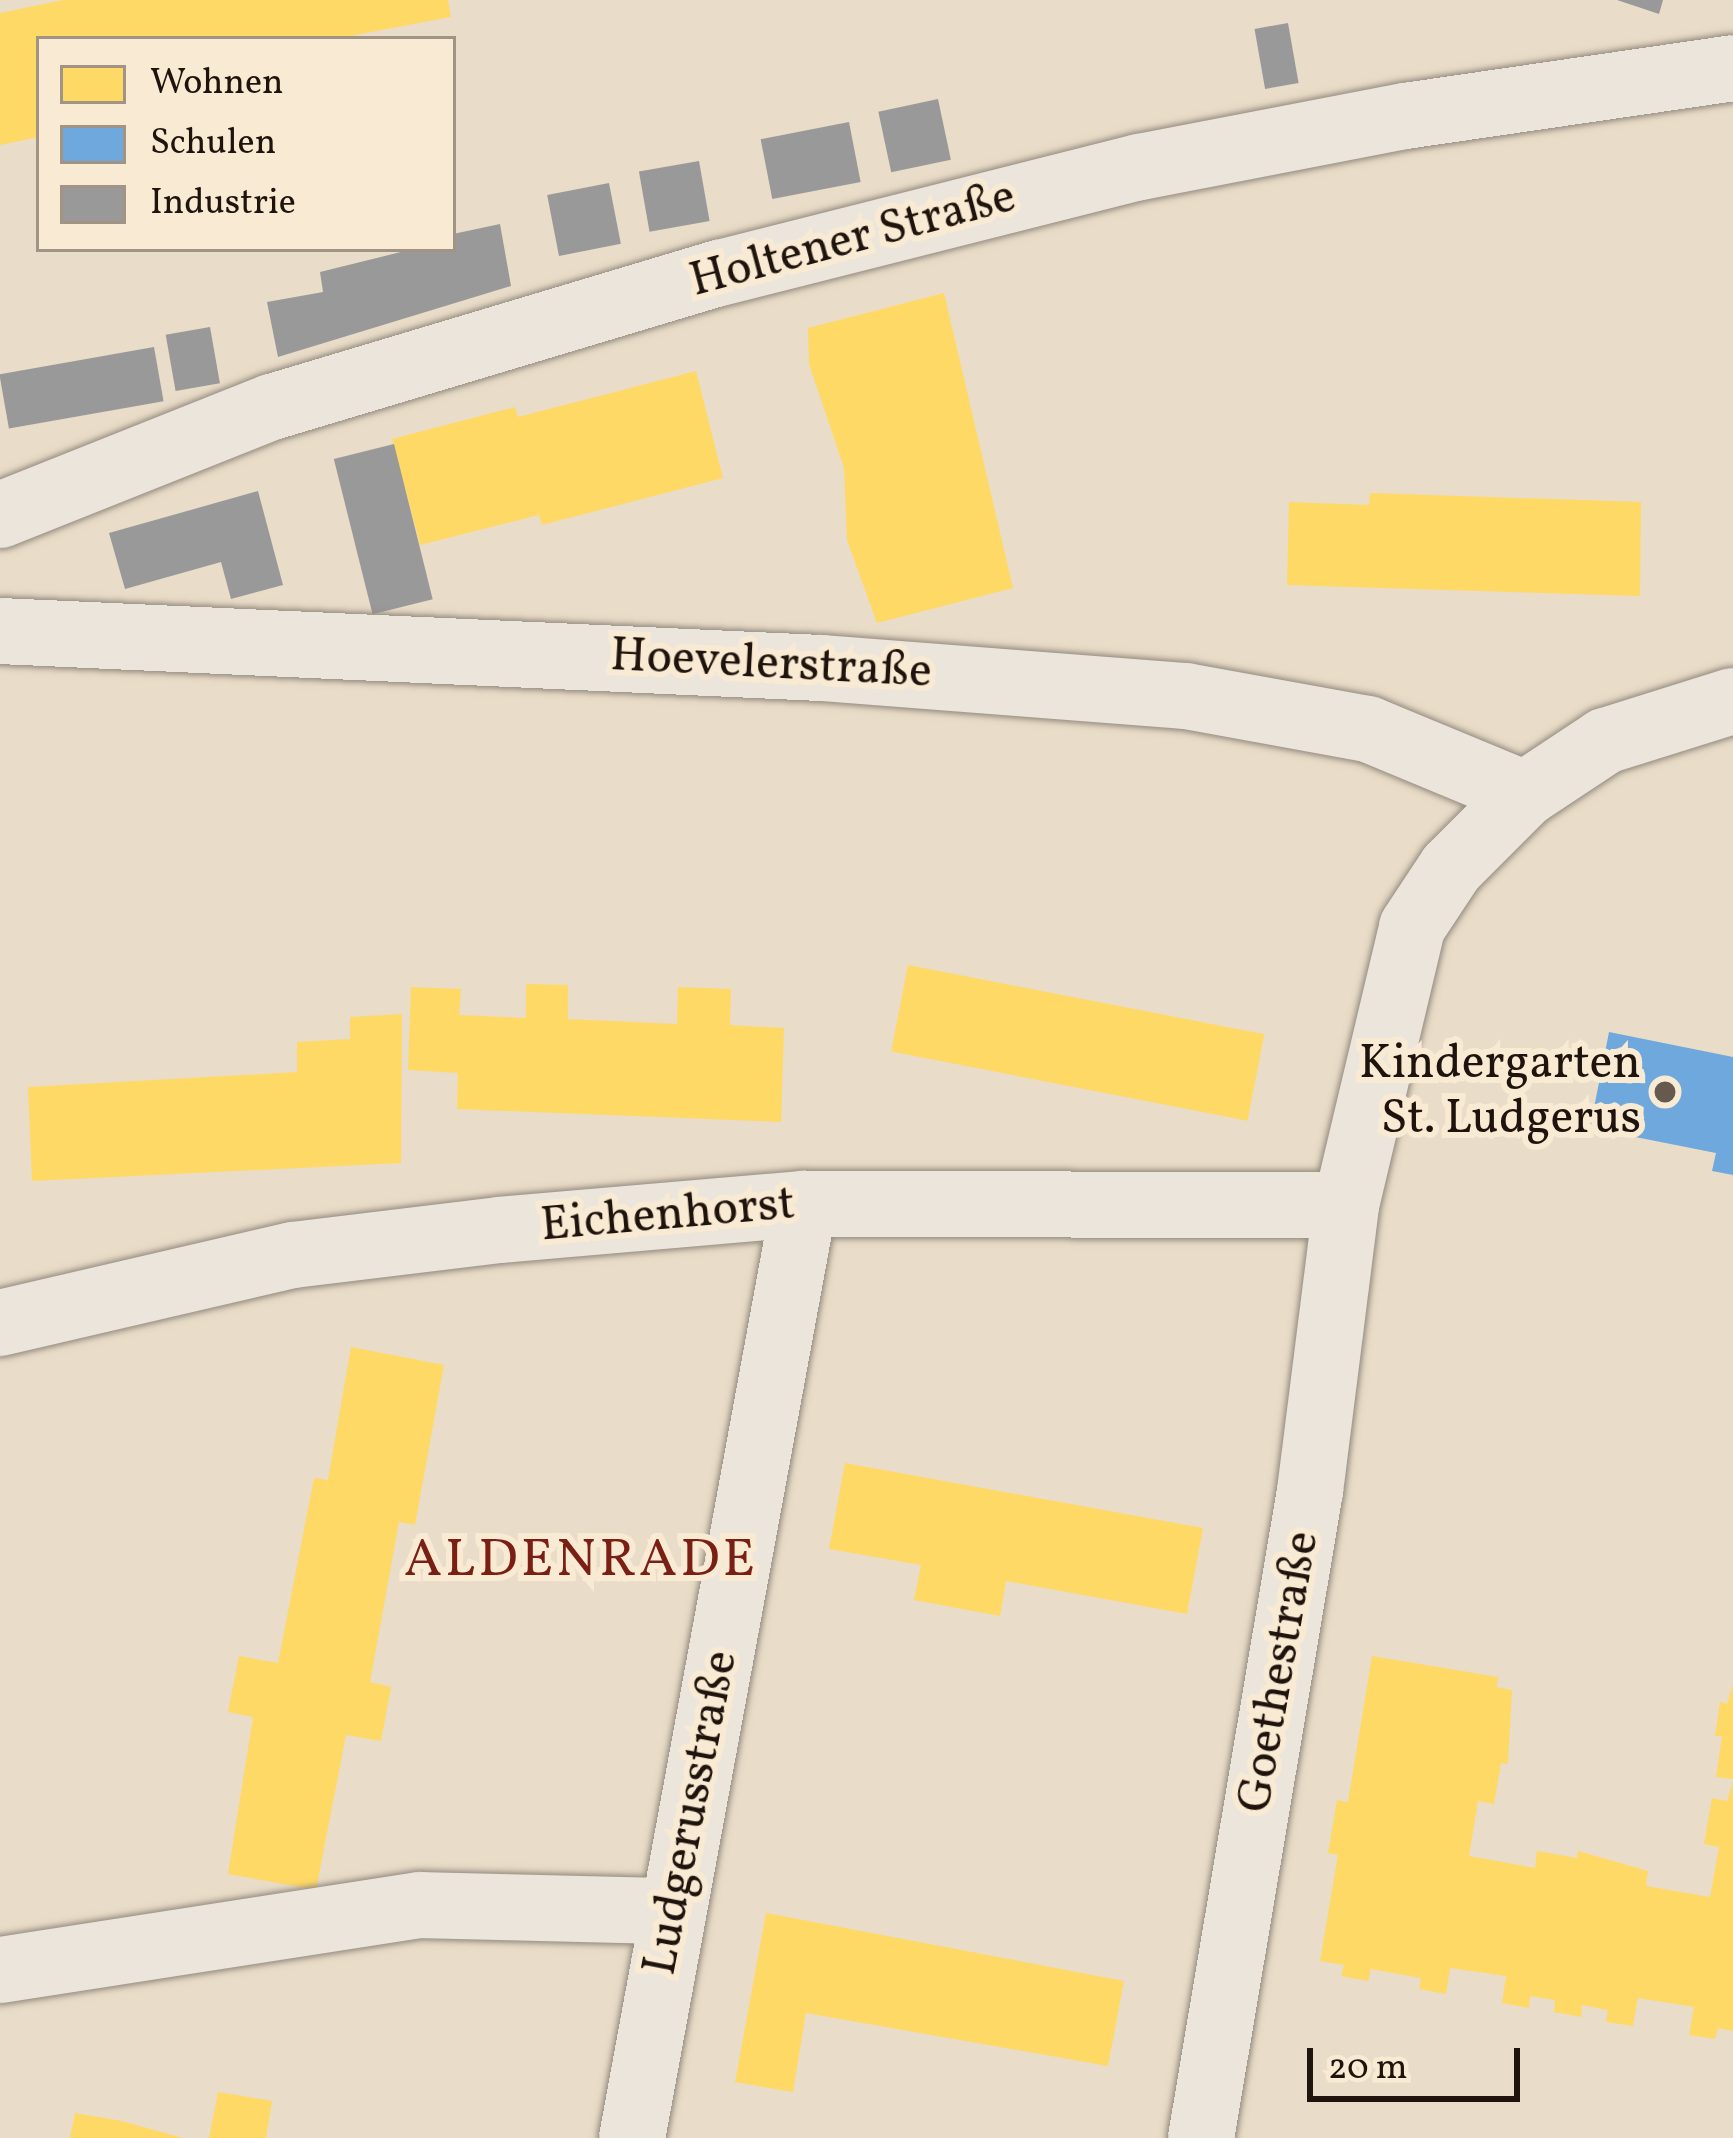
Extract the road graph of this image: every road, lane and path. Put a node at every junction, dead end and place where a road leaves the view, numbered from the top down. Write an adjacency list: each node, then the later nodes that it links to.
1 (1733, 68): 2 (street, Holtener Straße)
2 (0, 515)
3 (0, 631): 5 (street, Hoevelerstraße)
4 (1733, 701): 5 (street)
5 (1526, 794): 7 (street)
6 (804, 1204): 7 (street, Eichenhorst); 8 (street, Eichenhorst); 9 (street, Ludgerusstraße)
7 (1346, 1205): 12 (street, Goethestraße)
8 (0, 1323)
9 (671, 1911): 10 (street); 11 (street, Ludgerusstraße)
10 (0, 1970)
11 (632, 2138)
12 (1201, 2138)

